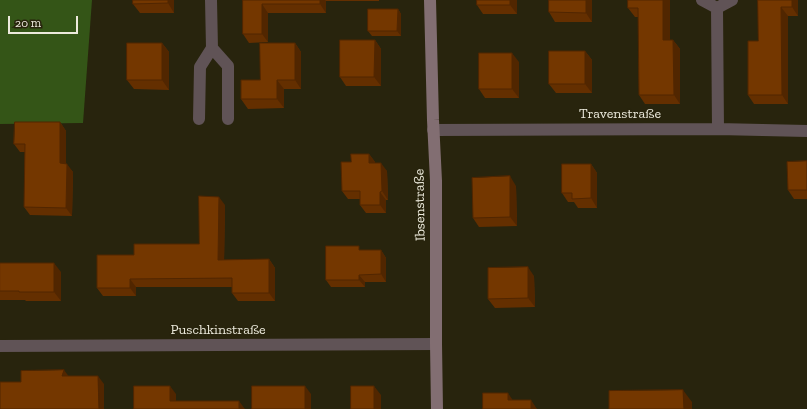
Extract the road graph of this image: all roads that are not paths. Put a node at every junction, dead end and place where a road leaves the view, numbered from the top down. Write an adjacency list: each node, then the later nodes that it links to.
1 (211, 0): 6 (street)
2 (430, 0): 10 (street, Ibsenstraße)
3 (702, 0): 5 (street)
4 (732, 0): 5 (street)
5 (717, 8): 9 (street)
6 (212, 48): 7 (street); 8 (street)
7 (200, 119)
8 (228, 119)
9 (718, 129): 10 (street, Travenstraße); 11 (street, Travenstraße)
10 (433, 130): 12 (street, Ibsenstraße)
11 (807, 131)
12 (436, 344): 13 (street, Puschkinstraße); 14 (street, Ibsenstraße)
13 (0, 346)
14 (437, 409)

